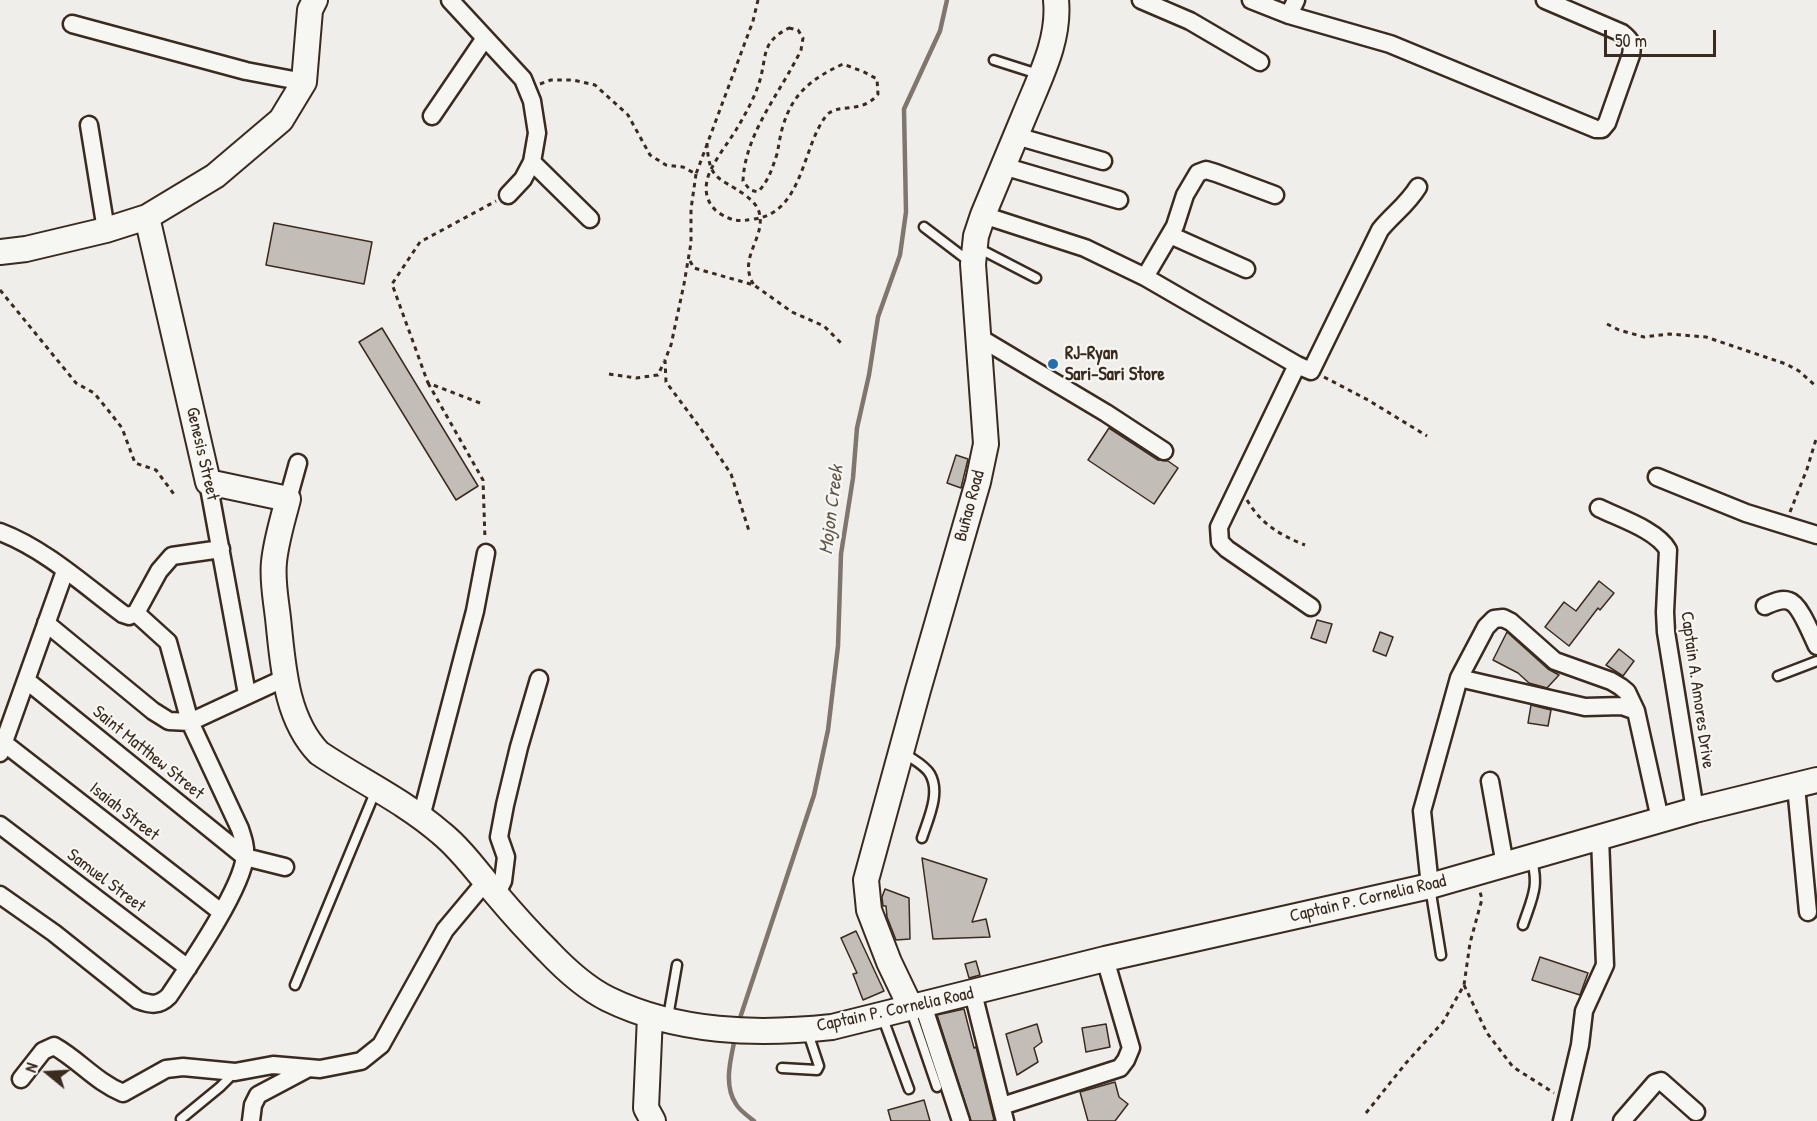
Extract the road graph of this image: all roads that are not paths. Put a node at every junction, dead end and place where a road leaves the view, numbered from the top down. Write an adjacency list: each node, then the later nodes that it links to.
1 (315, 0): 13 (street)
2 (450, 0): 9 (street)
3 (1056, 0): 12 (street, Buñao Road)
4 (1141, 0): 11 (street)
5 (1251, 0): 7 (street)
6 (1545, 0): 7 (street)
7 (1292, 8)
8 (72, 24): 13 (street)
9 (485, 38): 14 (street); 18 (street)
10 (994, 60): 12 (lane)
11 (1260, 62)
12 (1041, 75): 16 (street, Buñao Road)
13 (304, 82): 25 (street)
14 (432, 116)
15 (89, 124): 28 (street)
16 (1016, 136): 17 (street); 19 (street, Buñao Road)
17 (1103, 161)
18 (532, 162): 21 (street); 26 (street)
19 (1003, 166): 23 (street); 24 (street, Buñao Road)
20 (1418, 187): 36 (street)
21 (508, 195)
22 (1275, 195): 29 (street)
23 (1119, 200)
24 (982, 215): 31 (street, Buñao Road); 33 (street)
25 (147, 217): 28 (street); 40 (street, Genesis Street)
26 (590, 219)
27 (924, 227): 31 (lane)
28 (106, 230): 30 (street)
29 (1170, 235): 32 (street); 33 (street)
30 (0, 252)
31 (974, 255): 34 (lane); 35 (street, Buñao Road)
32 (1245, 269)
33 (1145, 277): 36 (street)
34 (1035, 278)
35 (977, 336): 37 (street); 63 (street, Buñao Road)
36 (1304, 368): 49 (street)
37 (1164, 451)
38 (298, 463): 41 (street)
39 (1657, 477): 43 (street)
40 (208, 482): 41 (street); 45 (street, Genesis Street)
41 (288, 499): 55 (street, Captain P. Cornelia Road)
42 (1599, 508): 67 (street, Captain A. Amores Drive)
43 (1817, 535)
44 (1, 537): 47 (street)
45 (222, 549): 50 (street); 59 (street, Genesis Street)
46 (486, 553): 68 (street)
47 (65, 571): 50 (street); 51 (street)
48 (1765, 606): 52 (street)
49 (1311, 607)
50 (136, 613): 61 (street)
51 (46, 623): 58 (street); 61 (street)
52 (1817, 646)
53 (1817, 661): 54 (lane)
54 (1778, 676)
55 (285, 678): 59 (street); 66 (street, Captain P. Cornelia Road)
56 (1459, 678): 60 (street); 60 (street); 77 (street)
57 (539, 679): 78 (street)
58 (26, 680): 62 (street); 73 (street, Saint Matthew Street)
59 (248, 694): 61 (street)
60 (1636, 711): 69 (street)
61 (190, 722): 73 (street)
62 (2, 748): 80 (street, Isaiah Street)
63 (901, 751): 71 (lane); 89 (street, Buñao Road)
64 (1490, 780): 75 (street)
65 (1806, 783): 67 (street, Captain P. Cornelia Road); 81 (street)
66 (377, 789): 68 (street, Captain P. Cornelia Road); 87 (lane)
67 (1695, 810): 69 (street, Captain P. Cornelia Road)
68 (421, 817): 78 (street, Captain P. Cornelia Road)
69 (1660, 819): 72 (street, Captain P. Cornelia Road)
70 (0, 825): 86 (street, Samuel Street)
71 (922, 838)
72 (1600, 838): 74 (street, Captain P. Cornelia Road); 105 (street)
73 (245, 857): 76 (street); 80 (street)
74 (1531, 857): 75 (street, Captain P. Cornelia Road); 82 (lane)
75 (1505, 865): 77 (street, Captain P. Cornelia Road)
76 (285, 867)
77 (1430, 886): 83 (lane); 84 (street, Captain P. Cornelia Road)
78 (491, 888): 91 (street, Captain P. Cornelia Road); 94 (street)
79 (0, 895): 86 (street)
80 (220, 912): 86 (street)
81 (1808, 912)
82 (1523, 925)
83 (1441, 955)
84 (1105, 959): 88 (street, Captain P. Cornelia Road); 100 (street)
85 (677, 965): 91 (lane)
86 (188, 968)
87 (294, 985)
88 (973, 993): 89 (street, Captain P. Cornelia Road); 100 (street)
89 (917, 1006): 90 (street, Captain P. Cornelia Road); 97 (lane); 104 (street)
90 (882, 1015): 92 (street, Captain P. Cornelia Road); 98 (lane)
91 (659, 1018): 92 (street, Captain P. Cornelia Road); 103 (street)
92 (807, 1030): 93 (lane)
93 (782, 1068)
94 (307, 1069): 95 (street); 102 (street)
95 (235, 1072): 96 (street); 101 (lane)
96 (21, 1079)
97 (937, 1087)
98 (909, 1089)
99 (1696, 1112): 106 (street)
100 (1004, 1113)
101 (181, 1119)
102 (251, 1121)
103 (653, 1121)
104 (961, 1121)
105 (1562, 1121)
106 (1622, 1121)

